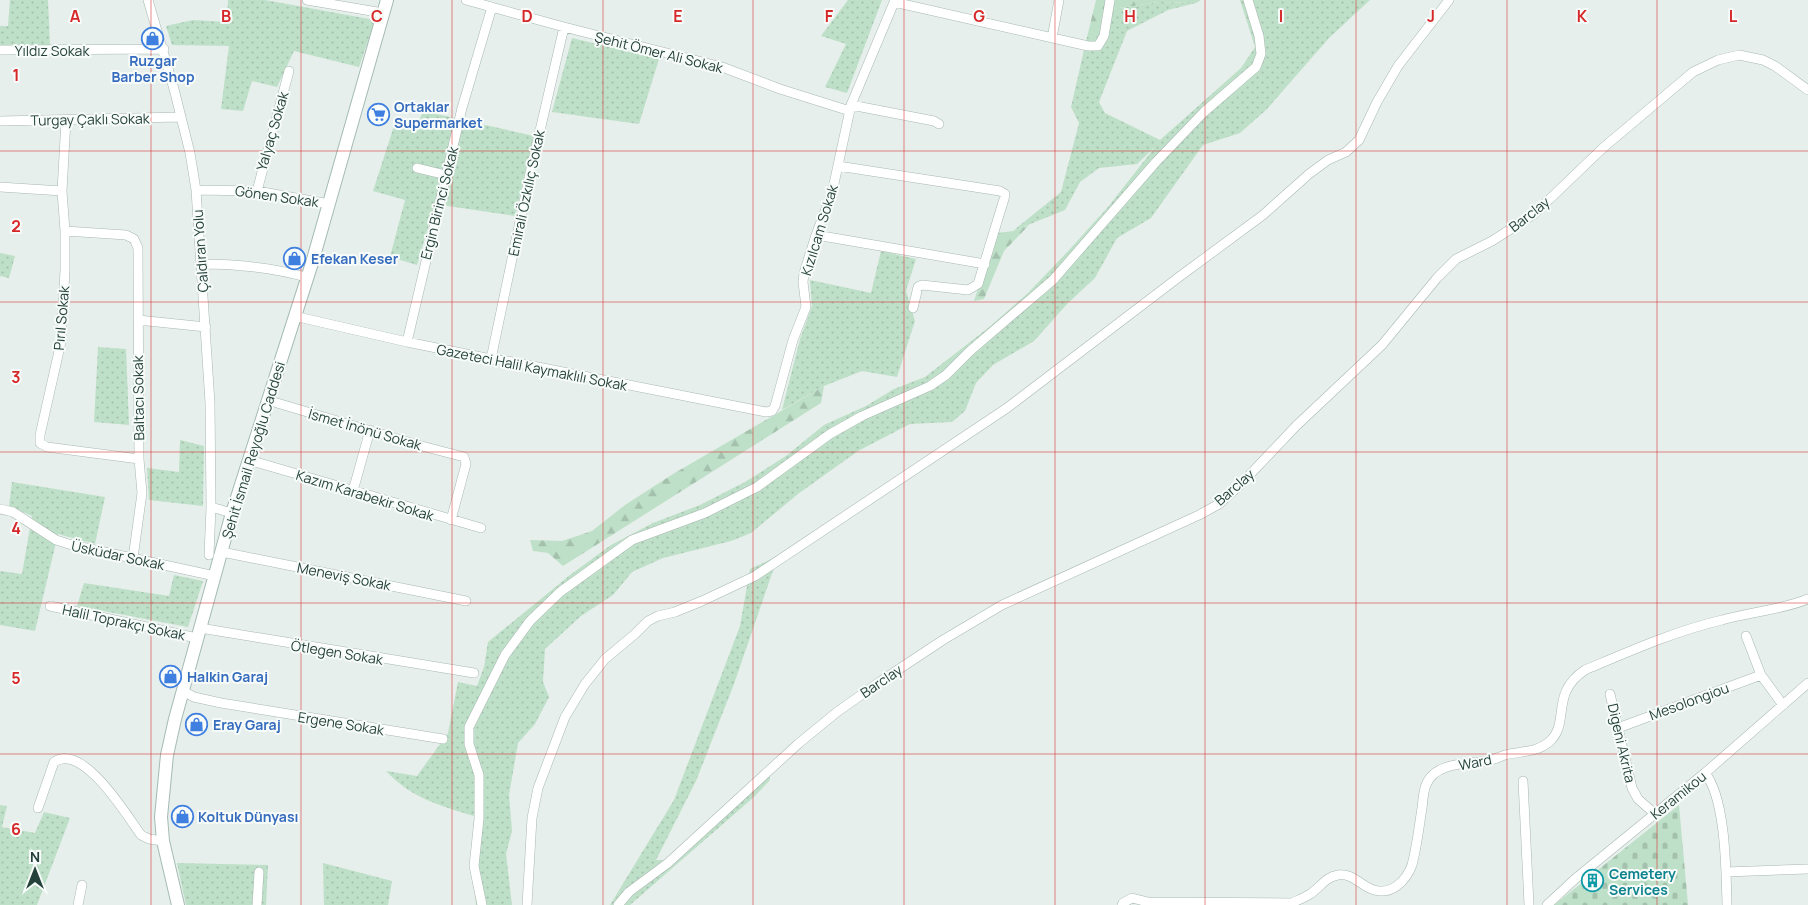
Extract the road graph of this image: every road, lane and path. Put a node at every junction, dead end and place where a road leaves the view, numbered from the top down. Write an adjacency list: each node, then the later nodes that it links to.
1 (148, 0): 14 (street, Çaldıran Yolu)
2 (307, 0): 11 (street)
3 (387, 0): 11 (street, Şehit İsmail Reyoğlu Caddesi)
4 (466, 0): 10 (street, Şehit Ömer Ali Sokak)
5 (1060, 0): 13 (street)
6 (1110, 0): 13 (street)
7 (1248, 0): 82 (street)
8 (1449, 0): 83 (street)
9 (894, 1): 13 (street); 18 (street, Kızılcam Sokak)
10 (492, 7): 12 (street, Şehit Ömer Ali Sokak); 25 (street, Ergin Birinci Sokak)
11 (384, 14): 30 (street, Şehit İsmail Reyoğlu Caddesi)
12 (564, 27): 18 (street, Şehit Ömer Ali Sokak); 41 (street, Emirali Özkılıç Sokak)
13 (1052, 38)
14 (164, 49): 15 (street, Yıldız Sokak); 19 (street, Çaldıran Yolu)
15 (0, 50)
16 (289, 71): 29 (street, Yalyaç Sokak)
17 (1808, 90): 84 (street, Barclay)
18 (850, 108): 22 (street, Şehit Ömer Ali Sokak); 23 (street, Kızılcam Sokak)
19 (180, 118): 20 (street, Turgay Çaklı Sokak); 27 (street, Çaldıran Yolu)
20 (66, 120): 21 (street, Turgay Çaklı Sokak); 28 (street, Pırıl Sokak)
21 (0, 121)
22 (940, 124)
23 (838, 166): 32 (street, Kızılcam Sokak); 34 (street)
24 (417, 168): 25 (street)
25 (446, 175): 40 (street, Ergin Birinci Sokak)
26 (0, 187): 28 (street)
27 (196, 190): 29 (street, Gönen Sokak); 33 (street, Çaldıran Yolu)
28 (62, 191): 31 (street, Pırıl Sokak)
29 (257, 191): 30 (street, Gönen Sokak)
30 (329, 204): 35 (street, Şehit İsmail Reyoğlu Caddesi)
31 (65, 230): 38 (street, Baltacı Sokak); 45 (street, Pırıl Sokak)
32 (816, 234): 34 (street); 43 (street, Kızılcam Sokak)
33 (202, 264): 35 (street); 39 (street, Çaldıran Yolu)
34 (985, 264): 36 (street)
35 (306, 277): 37 (street, Şehit İsmail Reyoğlu Caddesi)
36 (913, 308)
37 (294, 316): 40 (street, Gazeteci Halil Kaymaklılı Sokak); 42 (street, Şehit İsmail Reyoğlu Caddesi)
38 (138, 320): 39 (street); 45 (street, Baltacı Sokak)
39 (206, 327): 48 (street, Çaldıran Yolu)
40 (407, 342): 41 (street, Gazeteci Halil Kaymaklılı Sokak)
41 (491, 360): 43 (street, Gazeteci Halil Kaymaklılı Sokak)
42 (267, 400): 44 (street, İsmet İnönü Sokak); 46 (street, Şehit İsmail Reyoğlu Caddesi)
43 (772, 411)
44 (370, 430): 47 (street); 51 (street, İsmet İnönü Sokak)
45 (139, 459): 55 (street, Baltacı Sokak)
46 (249, 460): 47 (street, Kazım Karabekir Sokak); 50 (street, Şehit İsmail Reyoğlu Caddesi)
47 (353, 491): 51 (street, Kazım Karabekir Sokak)
48 (211, 507): 50 (street); 54 (street, Çaldıran Yolu)
49 (0, 509): 55 (street, Üsküdar Sokak)
50 (232, 513): 53 (street, Şehit İsmail Reyoğlu Caddesi)
51 (451, 520): 52 (street, Kazım Karabekir Sokak)
52 (481, 528)
53 (222, 552): 56 (street, Şehit İsmail Reyoğlu Caddesi); 58 (street, Meneviş Sokak)
54 (209, 555)
55 (133, 558): 56 (street, Üsküdar Sokak)
56 (215, 576): 60 (street, Şehit İsmail Reyoğlu Caddesi)
57 (1808, 599): 85 (street, Ward)
58 (466, 601)
59 (50, 606): 60 (street, Halil Toprakçı Sokak)
60 (199, 633): 62 (street, Ötlegen Sokak); 65 (street, Şehit İsmail Reyoğlu Caddesi)
61 (1746, 636): 63 (street)
62 (474, 673)
63 (1761, 675): 67 (street); 68 (street, Mesolongiou)
64 (1808, 683): 67 (street, Keramikou)
65 (183, 690): 69 (street, Ergene Sokak); 74 (street, Şehit İsmail Reyoğlu Caddesi)
66 (1610, 694): 68 (street, Digeni Akrita)
67 (1783, 705): 70 (street, Keramikou)
68 (1618, 728): 73 (street, Digeni Akrita)
69 (443, 739)
70 (1705, 773): 73 (street, Keramikou); 77 (street)
71 (1523, 781): 86 (street)
72 (38, 808): 74 (street)
73 (1655, 814): 87 (street, Keramikou)
74 (163, 841): 80 (street, Şehit İsmail Reyoğlu Caddesi)
75 (1808, 869): 77 (street)
76 (259, 872): 81 (street)
77 (1726, 872): 88 (street)
78 (82, 885): 79 (street)
79 (78, 905)
80 (178, 905)
81 (257, 905)
82 (482, 905)
83 (528, 905)
84 (618, 905)
85 (1122, 905)
86 (1529, 905)
87 (1547, 905)
88 (1727, 905)

